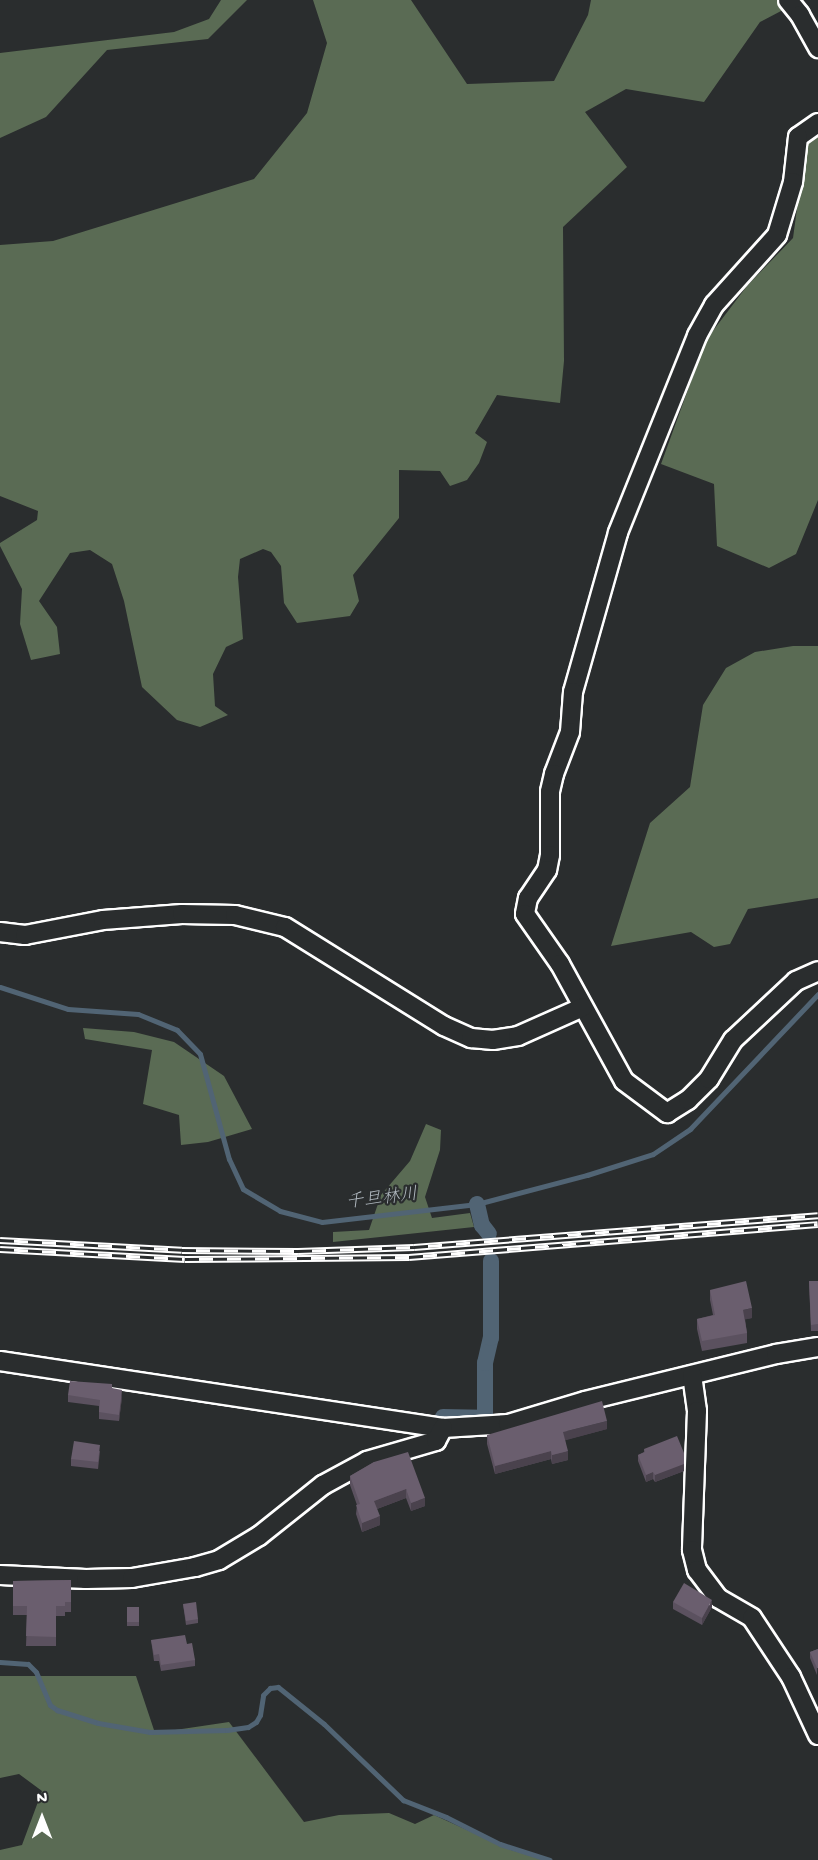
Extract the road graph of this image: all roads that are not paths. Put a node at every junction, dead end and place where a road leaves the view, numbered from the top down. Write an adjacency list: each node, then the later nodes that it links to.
1 (788, 0): 2 (street)
2 (818, 48)
3 (818, 123): 6 (street)
4 (0, 932): 6 (street)
5 (818, 971): 6 (street)
6 (584, 1007)
7 (818, 1347): 9 (street)
8 (0, 1361): 10 (street)
9 (692, 1375): 10 (street); 12 (street)
10 (443, 1428): 11 (street)
11 (0, 1575)
12 (818, 1735)

